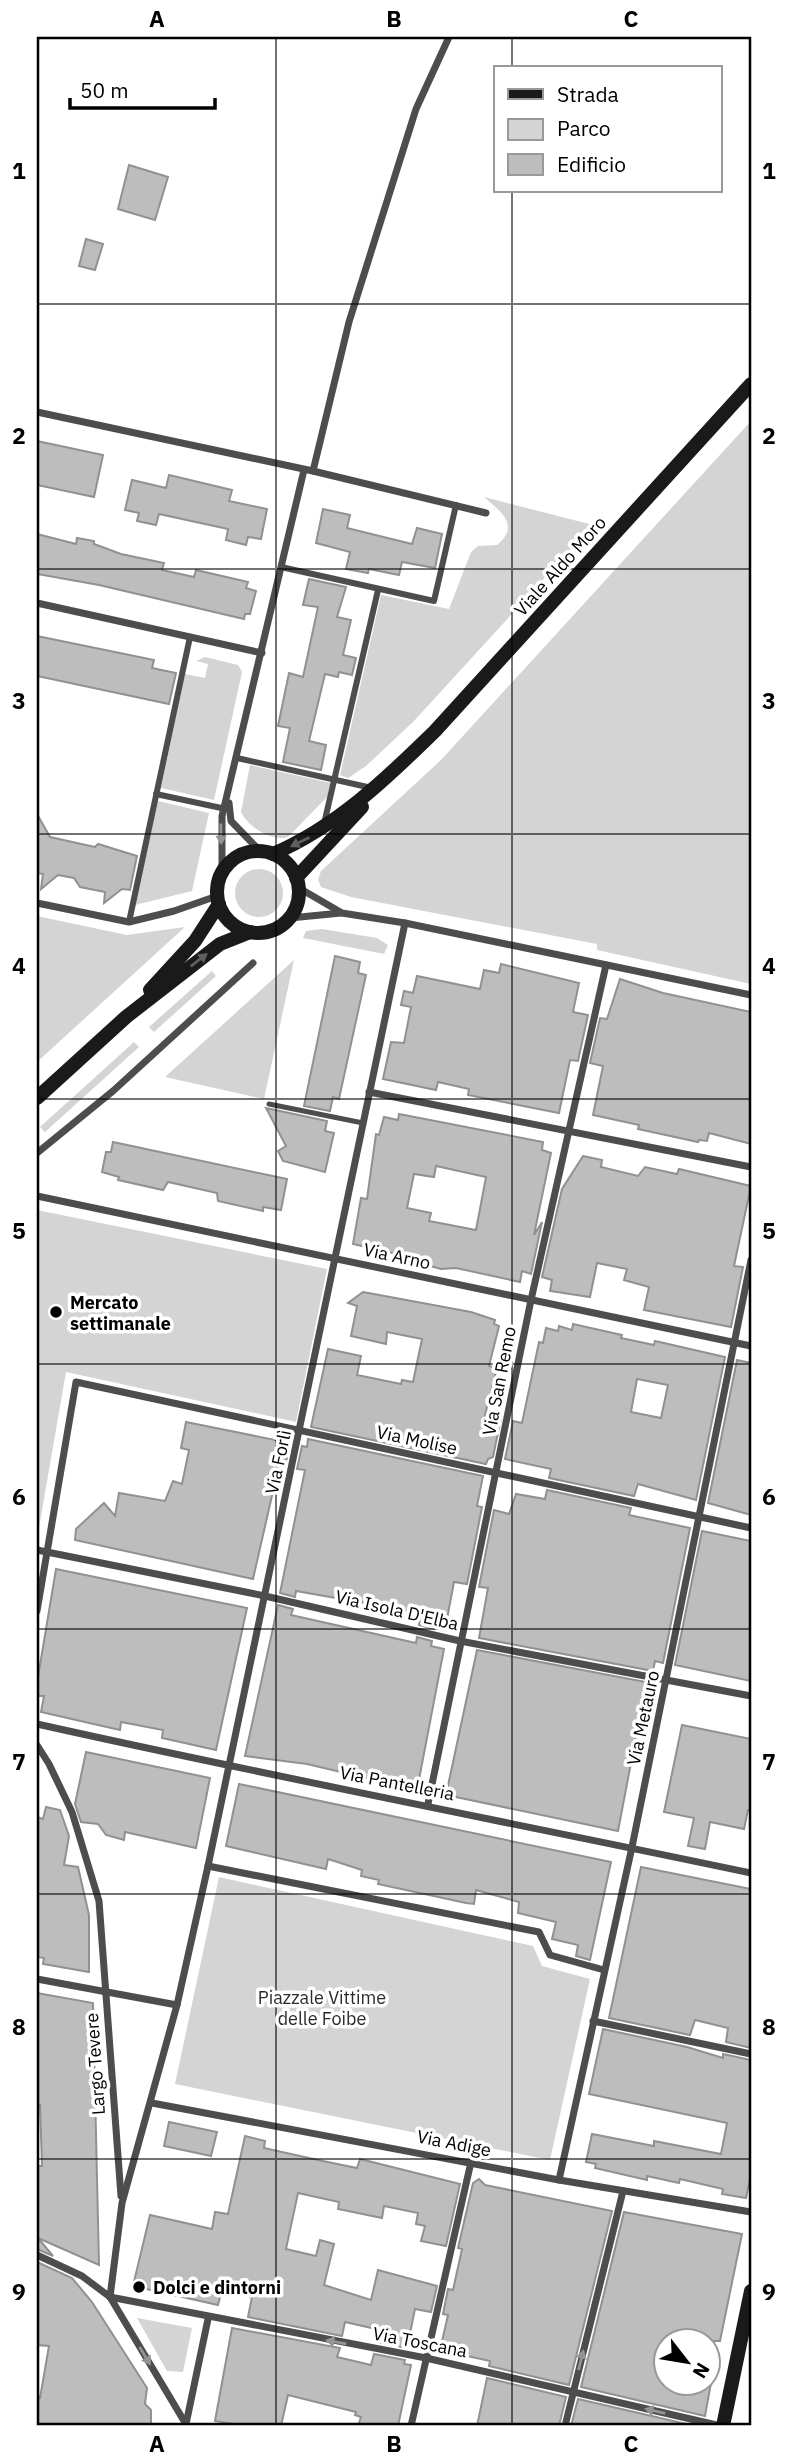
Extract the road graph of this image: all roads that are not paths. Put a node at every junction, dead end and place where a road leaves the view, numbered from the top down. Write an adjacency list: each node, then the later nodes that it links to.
1 (449, 37): 5 (street)
2 (751, 384): 15 (main road, Viale Aldo Moro)
3 (37, 412): 4 (street)
4 (303, 470): 5 (street); 8 (street)
5 (313, 471): 6 (street)
6 (456, 505): 7 (street); 9 (street)
7 (486, 513)
8 (281, 567): 9 (street); 12 (street)
9 (378, 590): 14 (street)
10 (37, 603): 11 (street)
11 (190, 637): 12 (street); 16 (street)
12 (262, 653): 13 (street)
13 (237, 758): 14 (street); 17 (street)
14 (335, 780): 15 (street); 18 (street)
15 (376, 789): 18 (main road, Viale Aldo Moro)
16 (156, 793): 17 (street); 26 (street)
17 (226, 809): 19 (street); 20 (street, one-way to 20)
18 (329, 831): 19 (main road, Viale Aldo Moro, one-way to 19); 21 (main road, Viale Aldo Moro)
19 (266, 853): 20 (main road, Viale Aldo Moro); 21 (main road)
20 (222, 873): 22 (main road)
21 (298, 883): 24 (street); 25 (main road, Viale Aldo Moro)
22 (218, 900): 26 (street); 28 (main road); 32 (main road)
23 (37, 903): 26 (street)
24 (342, 913): 25 (street); 27 (street)
25 (290, 918): 28 (main road)
26 (129, 922)
27 (405, 923): 30 (street); 33 (street, Via Forlì)
28 (250, 932): 32 (main road, one-way to 28)
29 (253, 963): 38 (street)
30 (606, 965): 31 (street); 37 (street, Via San Remo)
31 (751, 995)
32 (125, 1017): 34 (main road)
33 (369, 1092): 36 (street, Via Forlì); 37 (street)
34 (37, 1098)
35 (269, 1104): 36 (lane)
36 (363, 1124): 41 (street, Via Forlì)
37 (567, 1132): 39 (street); 43 (street, Via San Remo)
38 (37, 1153)
39 (751, 1167)
40 (37, 1196): 41 (street, Via Arno)
41 (336, 1259): 43 (street, Via Arno); 46 (street, Via Forlì)
42 (751, 1260): 44 (street, Via Metauro)
43 (531, 1300): 44 (street, Via Arno); 47 (street, Via San Remo)
44 (735, 1342): 45 (street, Via Arno); 48 (street, Via Metauro)
45 (751, 1346)
46 (301, 1432): 47 (street, Via Molise); 51 (street, Via Molise); 52 (street, Via Forlì)
47 (496, 1472): 48 (street, Via Molise); 54 (street, Via San Remo)
48 (699, 1517): 49 (street, Via Molise); 55 (street, Via Metauro)
49 (751, 1528)
50 (37, 1550): 51 (street, Via Isola D'Elba)
51 (46, 1552): 52 (street, Via Isola D'Elba); 53 (street)
52 (265, 1596): 54 (street, Via Isola D'Elba); 59 (street, Via Forlì)
53 (37, 1611)
54 (460, 1641): 55 (street, Via Isola D'Elba); 60 (street, Via San Remo)
55 (666, 1680): 56 (street, Via Isola D'Elba); 61 (street, Via Metauro)
56 (751, 1696)
57 (37, 1724): 59 (street, Via Pantelleria)
58 (37, 1745): 66 (street)
59 (229, 1767): 60 (street, Via Pantelleria); 62 (street, Via Forlì)
60 (428, 1804): 61 (street, Via Pantelleria)
61 (632, 1847): 63 (street, Via Pantelleria); 64 (street, Via Metauro)
62 (208, 1866): 64 (street); 67 (street, Via Forlì)
63 (751, 1872)
64 (604, 1970): 68 (street, Via Metauro)
65 (37, 1979): 66 (street)
66 (106, 1992): 67 (street, Largo Tevere); 74 (street, Largo Tevere)
67 (177, 2006): 70 (street, Largo Tevere)
68 (593, 2021): 69 (street); 72 (street, Via Metauro)
69 (751, 2054)
70 (152, 2103): 71 (street, Via Adige); 74 (street, Largo Tevere)
71 (471, 2162): 72 (street, Via Adige); 80 (street)
72 (559, 2180): 73 (street, Via Adige)
73 (623, 2191): 75 (street, Via Adige); 81 (street, one-way to 73)
74 (122, 2203): 78 (street, Largo Tevere)
75 (751, 2212)
76 (37, 2255): 78 (street)
77 (751, 2291): 85 (main road)
78 (110, 2297): 79 (street, Via Toscana); 82 (street, one-way to 82)
79 (208, 2319): 80 (street, Via Toscana, one-way to 79); 82 (street)
80 (426, 2358): 81 (street, Via Toscana); 83 (street)
81 (573, 2392): 84 (street); 85 (street, Via Toscana, one-way to 81)
82 (187, 2425)
83 (411, 2426)
84 (565, 2426)
85 (722, 2426)

